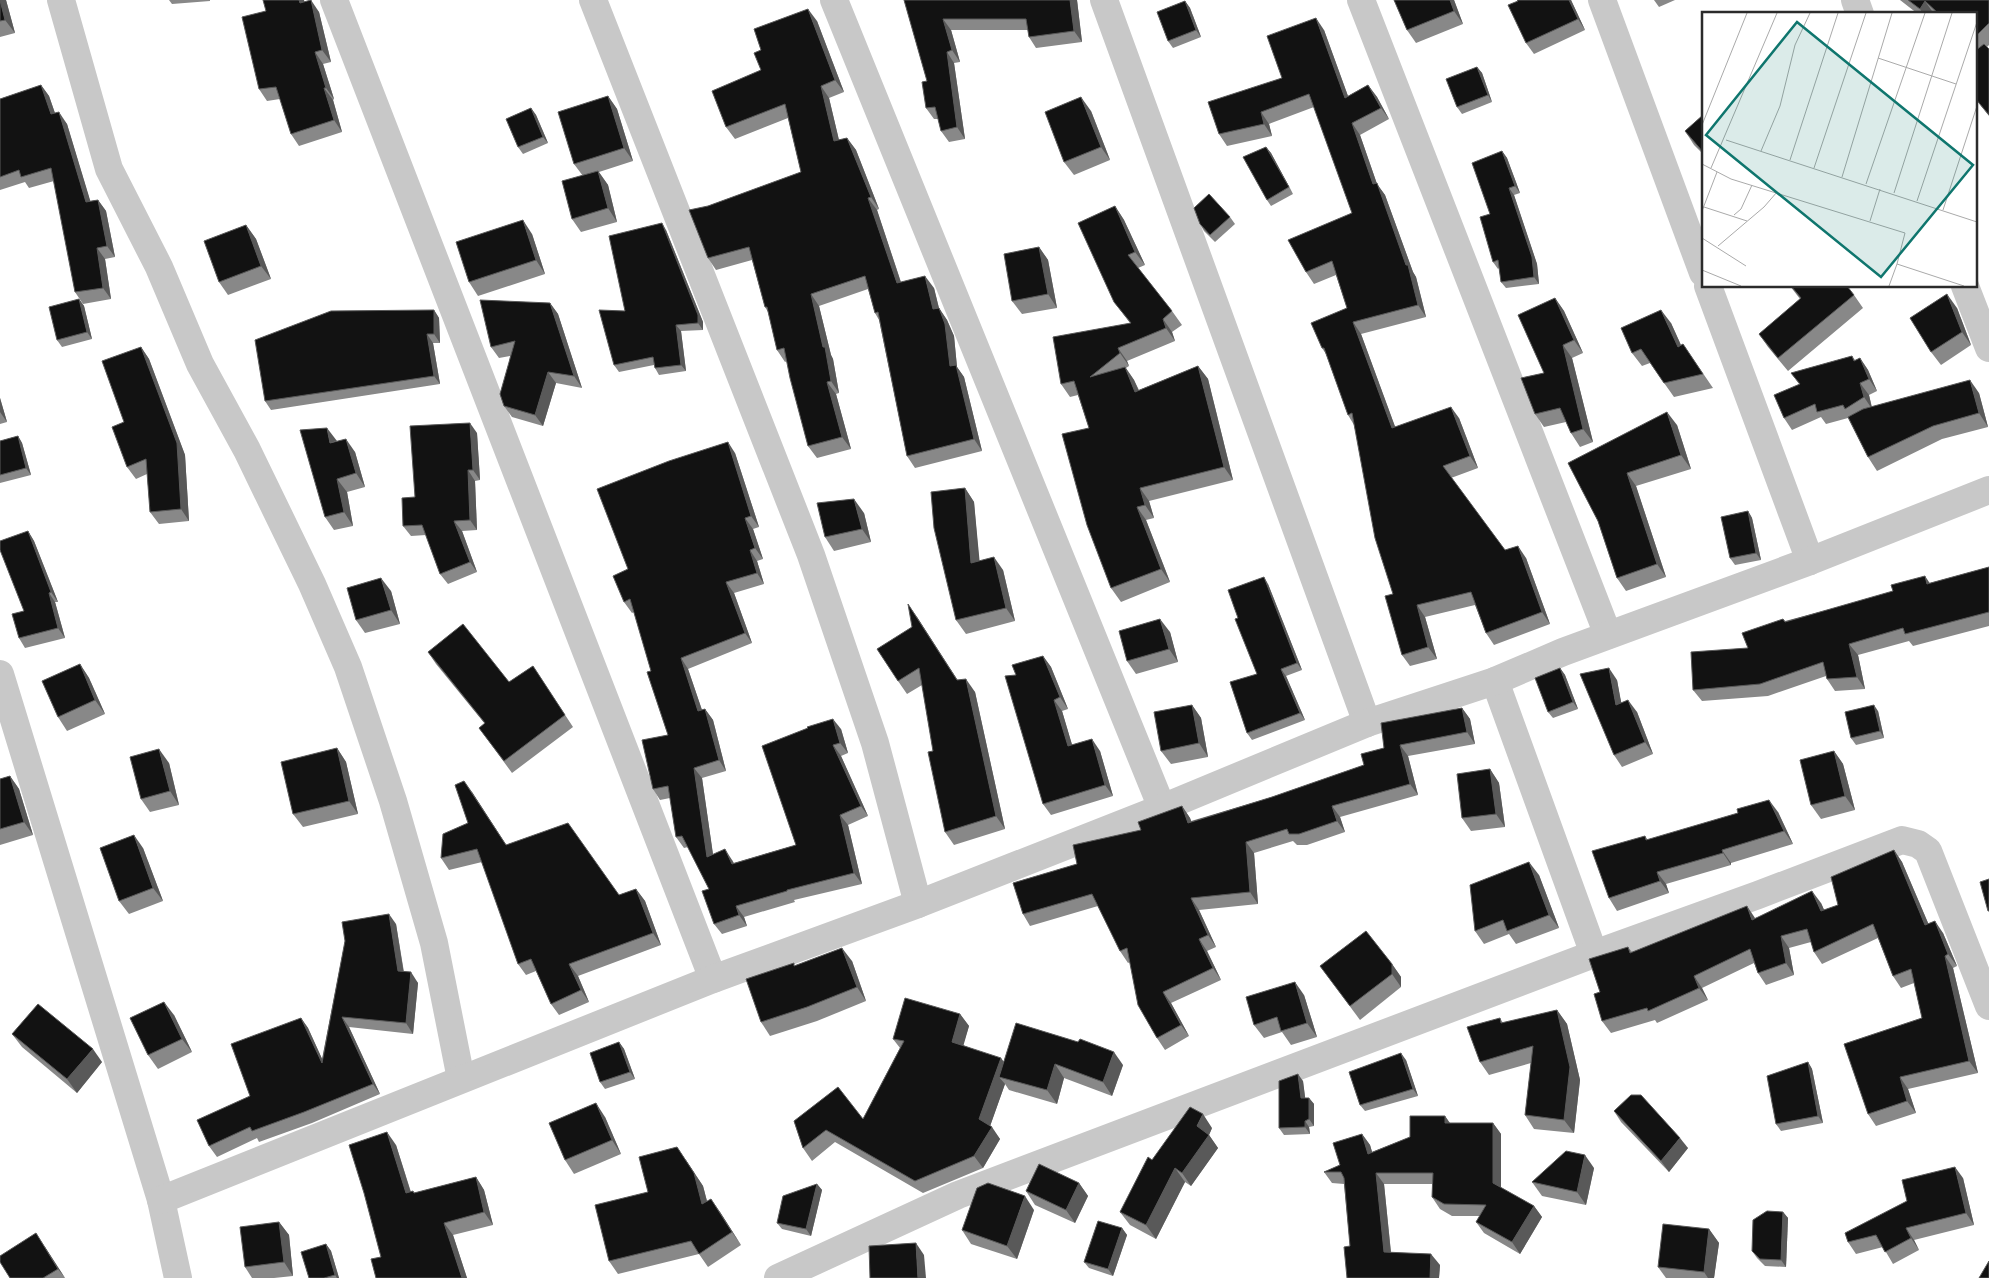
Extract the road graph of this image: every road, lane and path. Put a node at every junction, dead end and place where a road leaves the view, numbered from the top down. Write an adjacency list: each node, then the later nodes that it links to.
1 (61, 0): 25 (street)
2 (334, 0): 23 (street)
3 (592, 0): 21 (street)
4 (834, 0): 20 (street)
5 (1104, 0): 19 (street)
6 (1361, 0): 16 (street)
7 (1602, 0): 10 (street)
8 (1855, 0): 9 (street)
9 (1859, 12)
10 (1702, 269)
11 (1709, 288): 15 (street)
12 (1966, 288): 13 (street)
13 (1989, 348)
14 (1989, 490): 15 (street)
15 (1810, 561): 16 (street)
16 (1608, 635): 18 (street)
17 (0, 674): 26 (street)
18 (1495, 681): 19 (street); 22 (street)
19 (1367, 723): 20 (street)
20 (1162, 808): 21 (street)
21 (918, 904): 23 (street)
22 (1594, 954): 24 (street); 27 (street)
23 (713, 979): 25 (street)
24 (1989, 1006)
25 (461, 1079): 26 (street)
26 (161, 1200): 28 (street)
27 (792, 1275)
28 (178, 1278)

